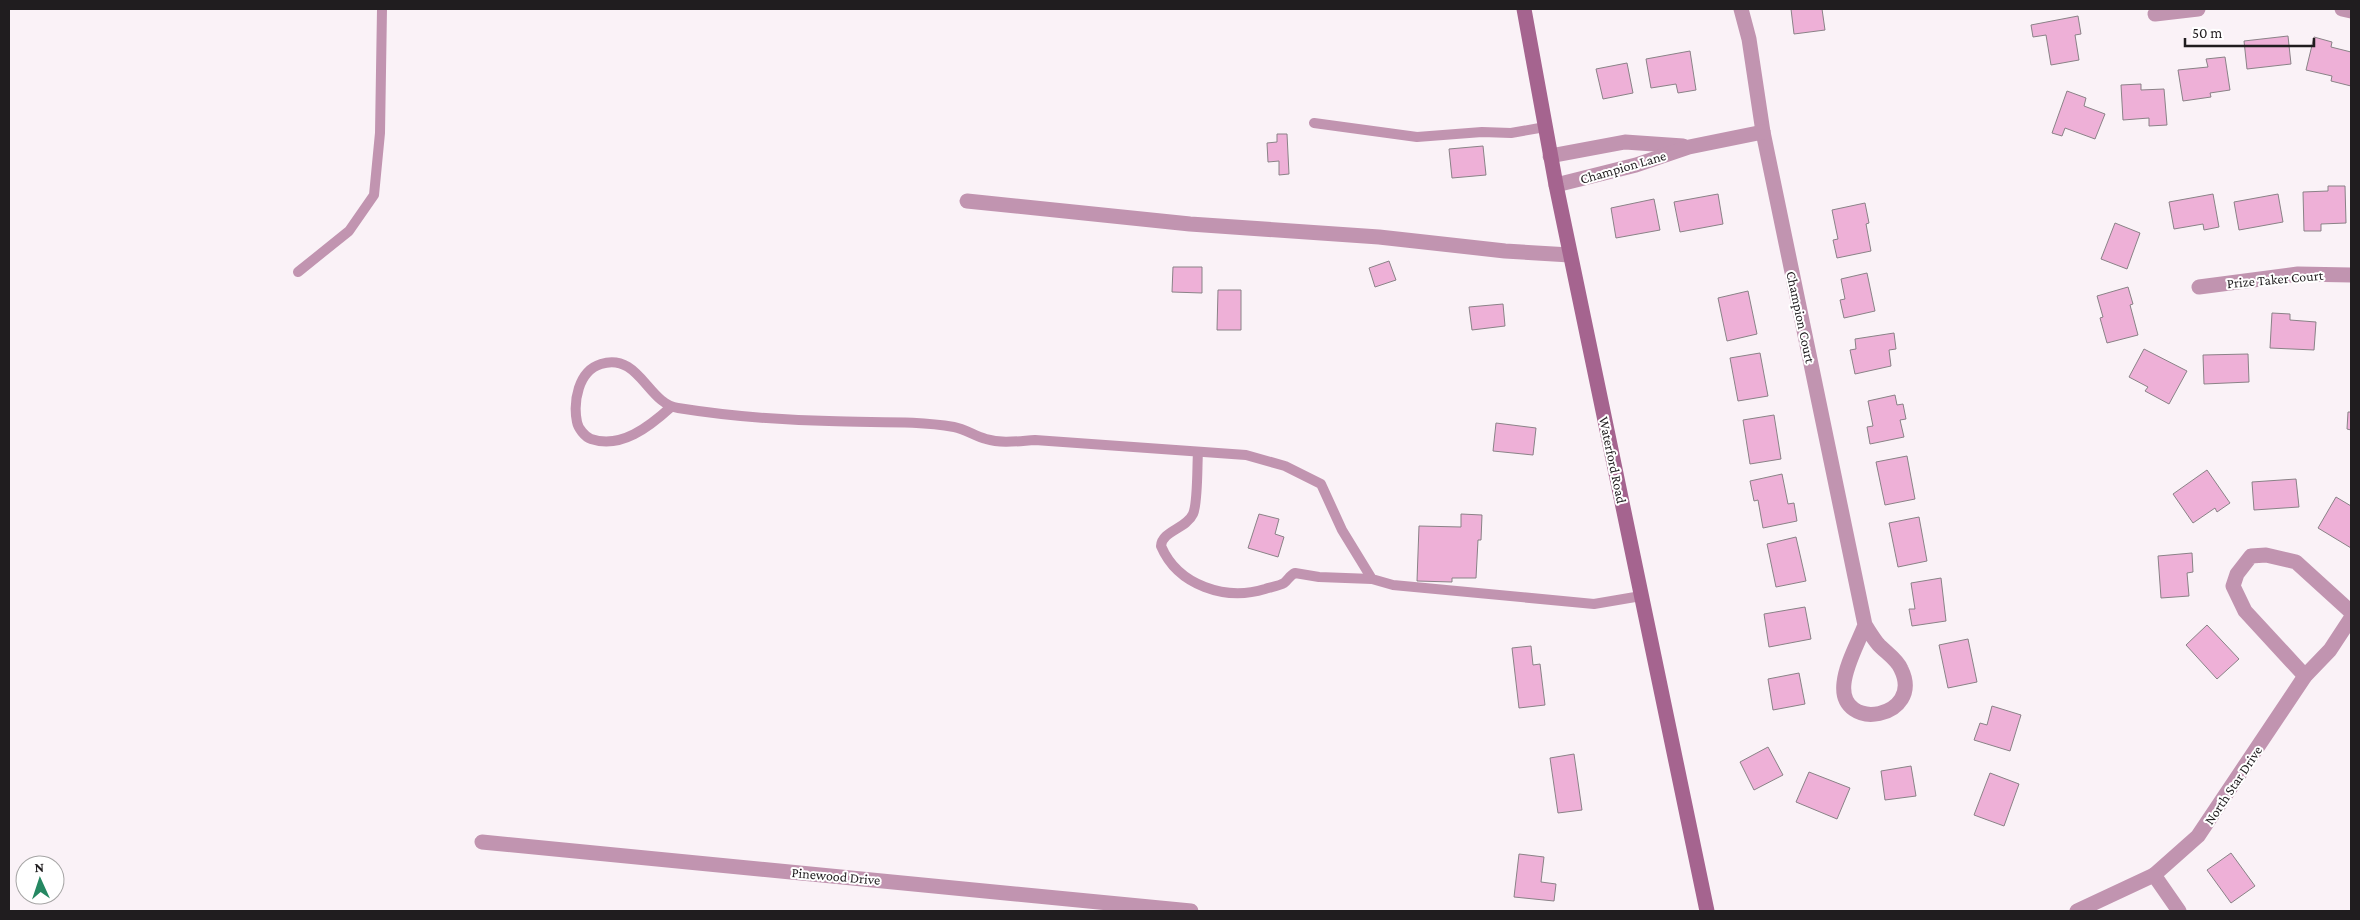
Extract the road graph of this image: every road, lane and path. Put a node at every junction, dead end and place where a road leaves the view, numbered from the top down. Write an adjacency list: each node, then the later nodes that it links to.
1 (382, 9): 16 (lane)
2 (1524, 9): 9 (main road, Waterford Road)
3 (1741, 9): 10 (street, Champion Court)
4 (2198, 9): 7 (street)
5 (2342, 9): 6 (street)
6 (2351, 11)
7 (2155, 14)
8 (1314, 124): 9 (lane)
9 (1545, 128): 12 (main road, Waterford Road)
10 (1763, 132): 11 (street, Champion Lane); 25 (street, Champion Court)
11 (1689, 147): 12 (street, Champion Lane); 13 (street, Champion Lane)
12 (1550, 156): 13 (main road, Waterford Road)
13 (1556, 186): 15 (main road, Waterford Road)
14 (967, 201): 15 (street)
15 (1570, 255): 22 (main road, Waterford Road)
16 (298, 272)
17 (2351, 275): 18 (street, Prize Taker Court)
18 (2199, 287)
19 (671, 407): 19 (lane); 20 (lane)
20 (1198, 452): 21 (lane); 21 (lane)
21 (1372, 579): 22 (lane)
22 (1641, 596): 30 (main road, Waterford Road)
23 (2351, 612): 26 (street)
24 (2351, 618): 26 (street, North Star Drive)
25 (1865, 625): 25 (street, Champion Court)
26 (2305, 676): 28 (street, North Star Drive)
27 (482, 842): 29 (street, Pinewood Drive)
28 (2154, 874): 31 (street, North Star Drive); 32 (street)
29 (1191, 911)
30 (1707, 911)
31 (2077, 911)
32 (2179, 911)

